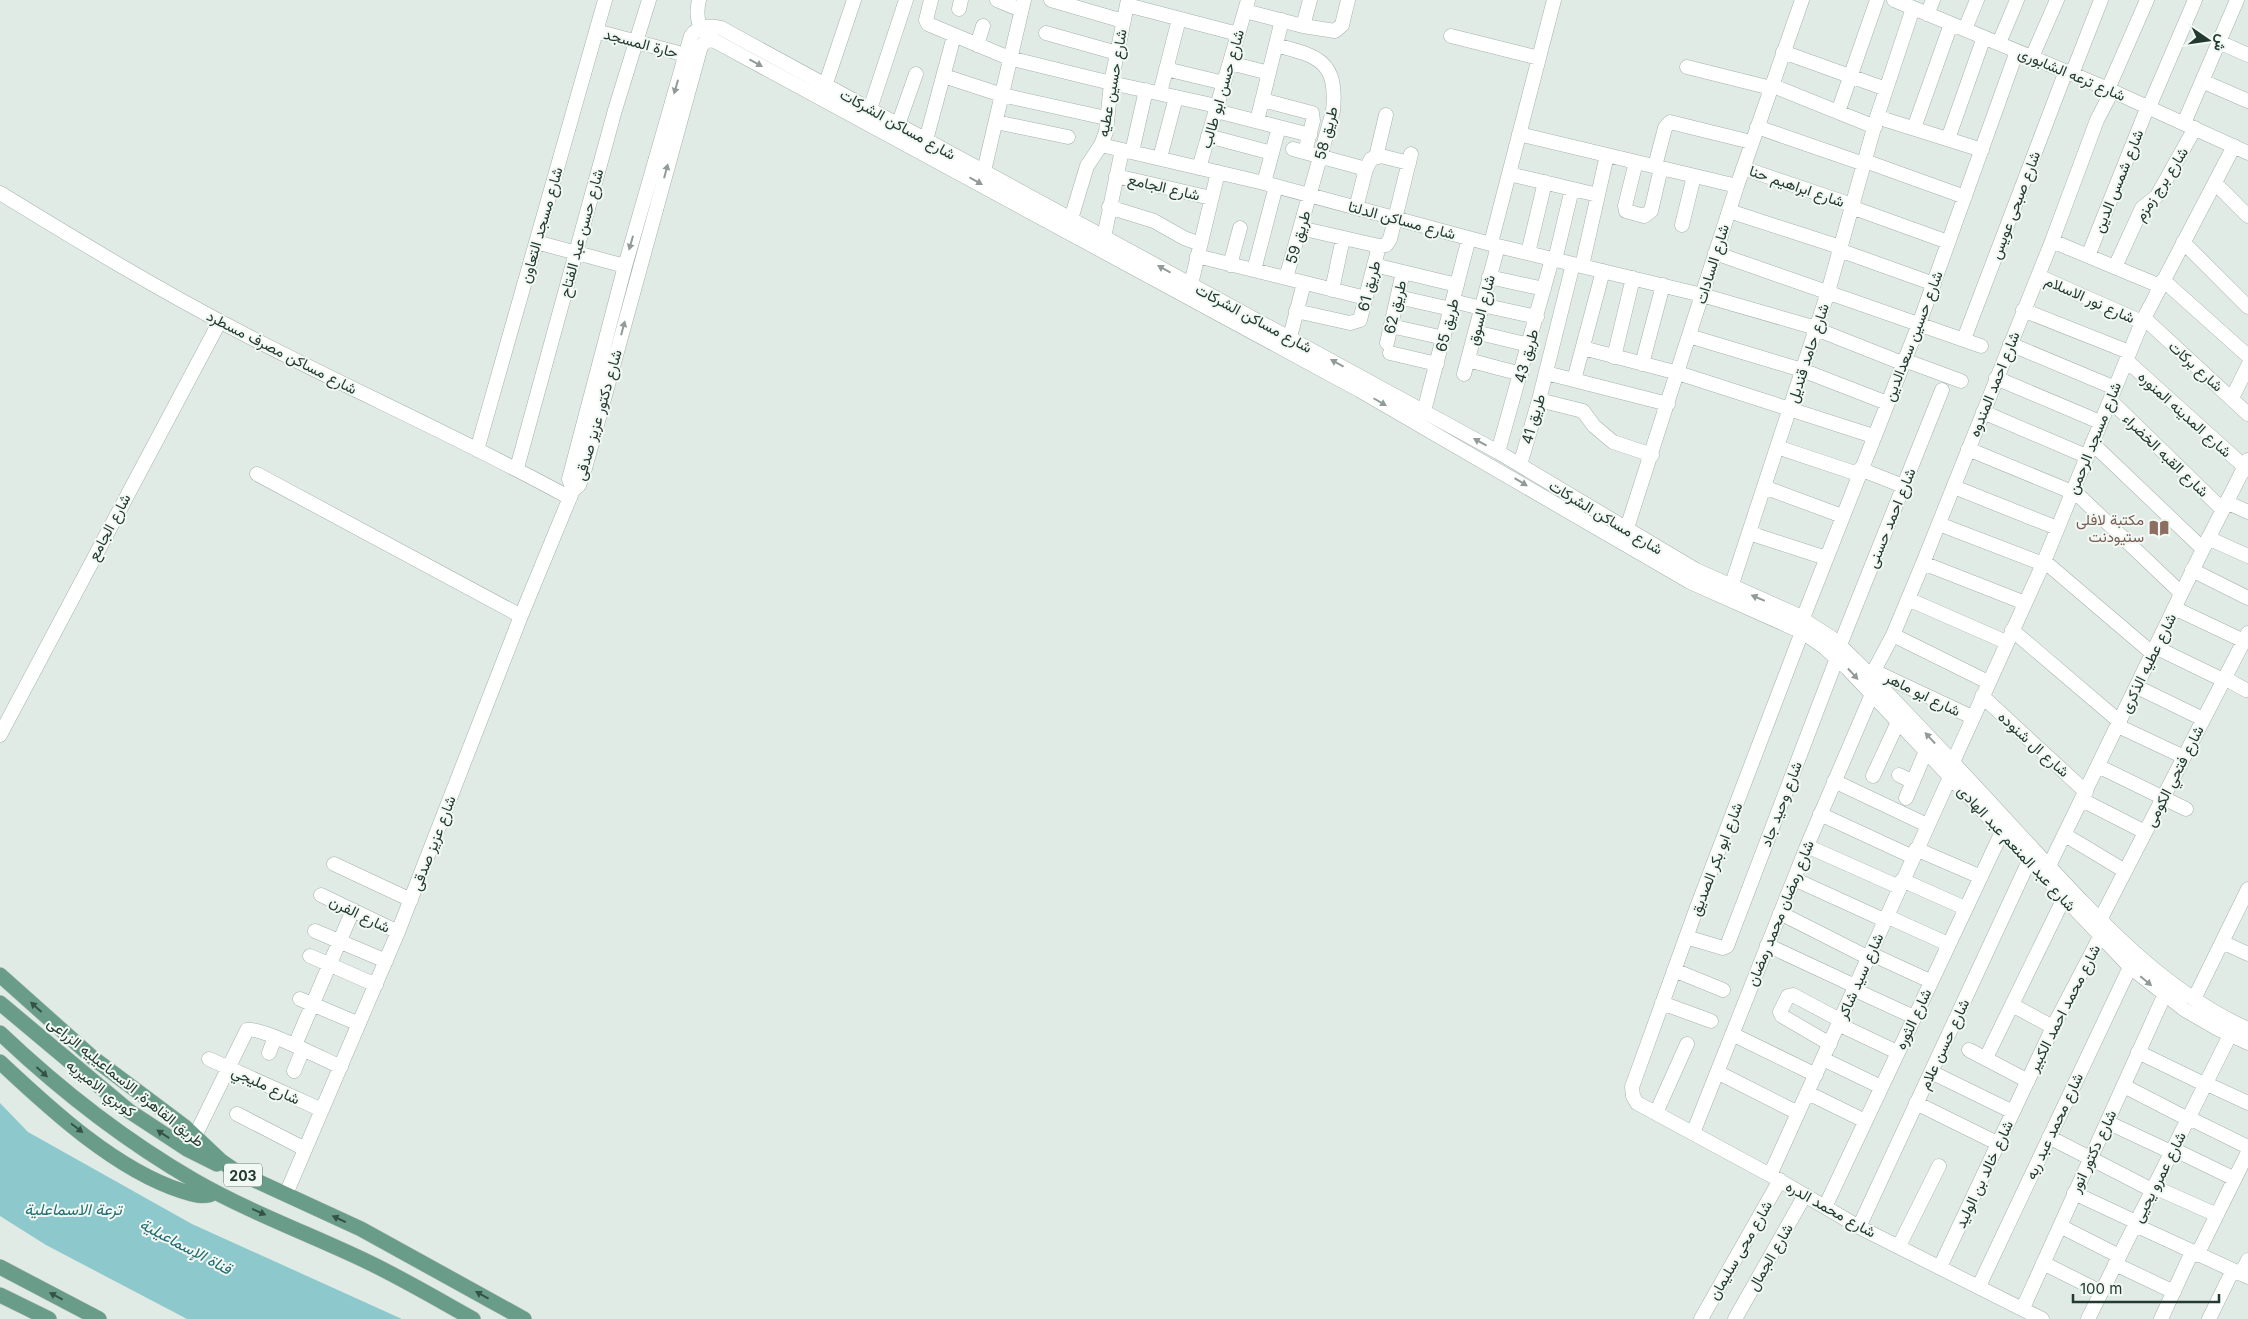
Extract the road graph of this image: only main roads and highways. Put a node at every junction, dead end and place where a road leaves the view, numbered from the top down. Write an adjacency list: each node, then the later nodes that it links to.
1 (0, 975): 5 (main road, طريق القاهرة, الاسماعيليه الزراعى / 203, one-way to 1)
2 (0, 1003): 5 (main road, كوبري الاميريه, one-way to 2)
3 (3, 1036): 6 (main road, كوبري الاميريه, one-way to 6)
4 (0, 1062): 6 (main road, 203, one-way to 6)
5 (237, 1172): 7 (main road, طريق القاهرة, الاسماعيليه الزراعى / 203, one-way to 5)
6 (215, 1192): 10 (main road, 203, one-way to 10)
7 (405, 1252): 9 (main road, طريق القاهرة, الاسماعيليه الزراعى / 203); 10 (main road)
8 (0, 1267): 15 (main road, one-way to 8)
9 (431, 1267): 11 (main road); 17 (main road, طريق القاهرة, الاسماعيليه الزراعى / 203, one-way to 9)
10 (389, 1273): 11 (main road, 203)
11 (419, 1290): 16 (main road, 203)
12 (0, 1295): 13 (main road)
13 (24, 1314): 14 (main road)
14 (49, 1319)
15 (99, 1319)
16 (473, 1319)
17 (524, 1319)

